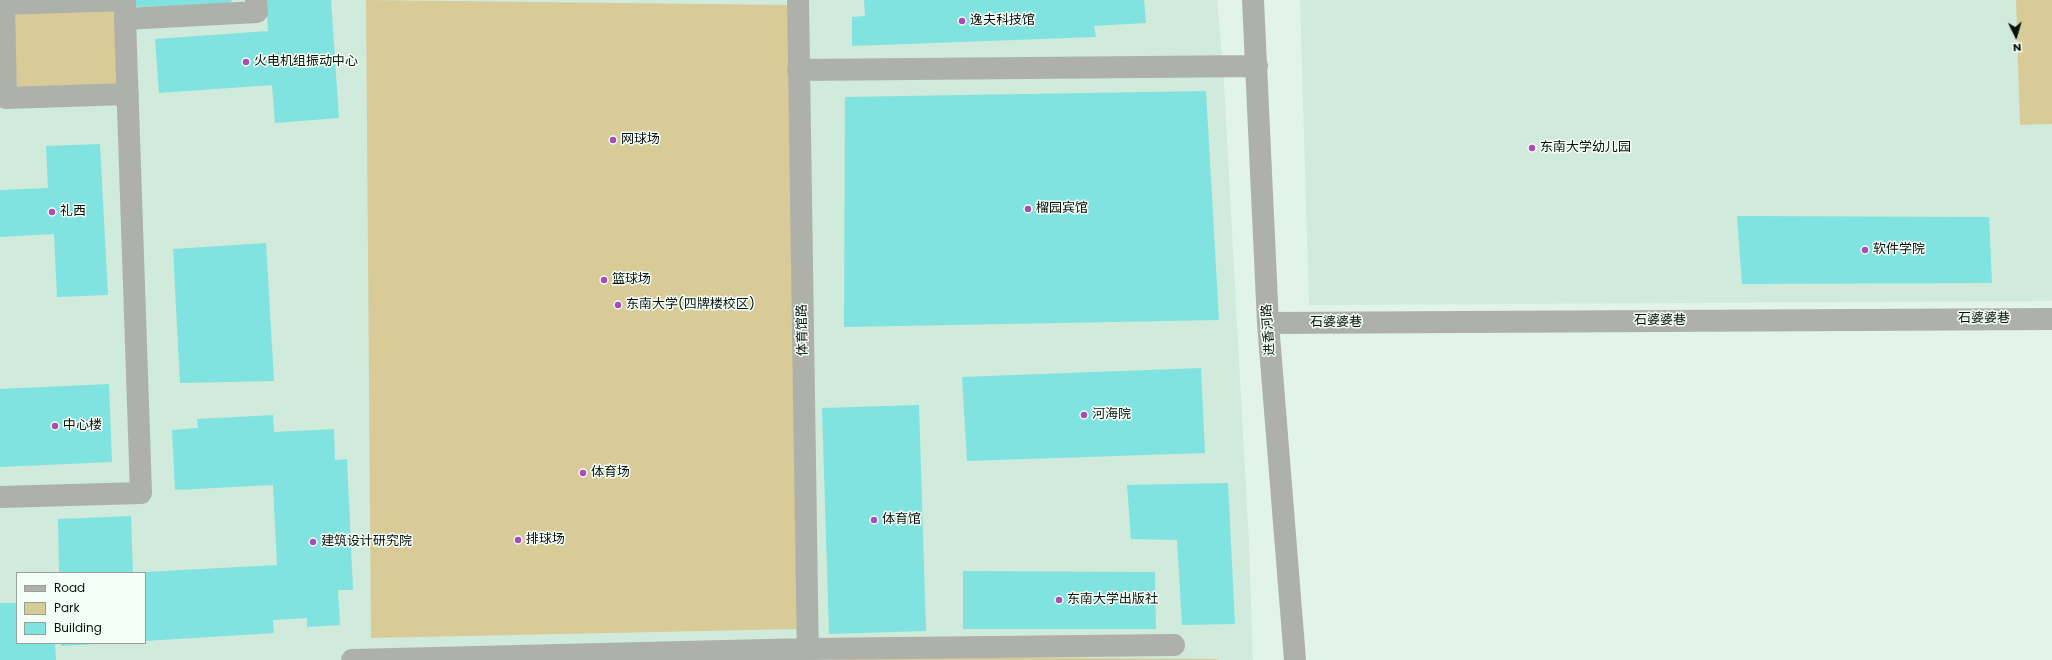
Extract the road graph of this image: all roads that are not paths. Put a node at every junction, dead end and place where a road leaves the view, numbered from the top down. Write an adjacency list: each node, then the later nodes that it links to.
1 (256, 0): 5 (street)
2 (798, 0): 7 (street, 体育馆路)
3 (1252, 0): 6 (street, 进香河路)
4 (2, 2): 5 (street); 8 (street)
5 (125, 18): 8 (street)
6 (1257, 66): 7 (street); 10 (street, 进香河路)
7 (798, 70): 13 (street, 体育馆路)
8 (128, 94): 11 (street)
9 (2052, 319): 10 (street, 石婆婆巷)
10 (1268, 323): 15 (street, 进香河路)
11 (0, 497)
12 (1174, 645): 13 (street)
13 (808, 655): 14 (street)
14 (352, 660)
15 (1295, 660)

